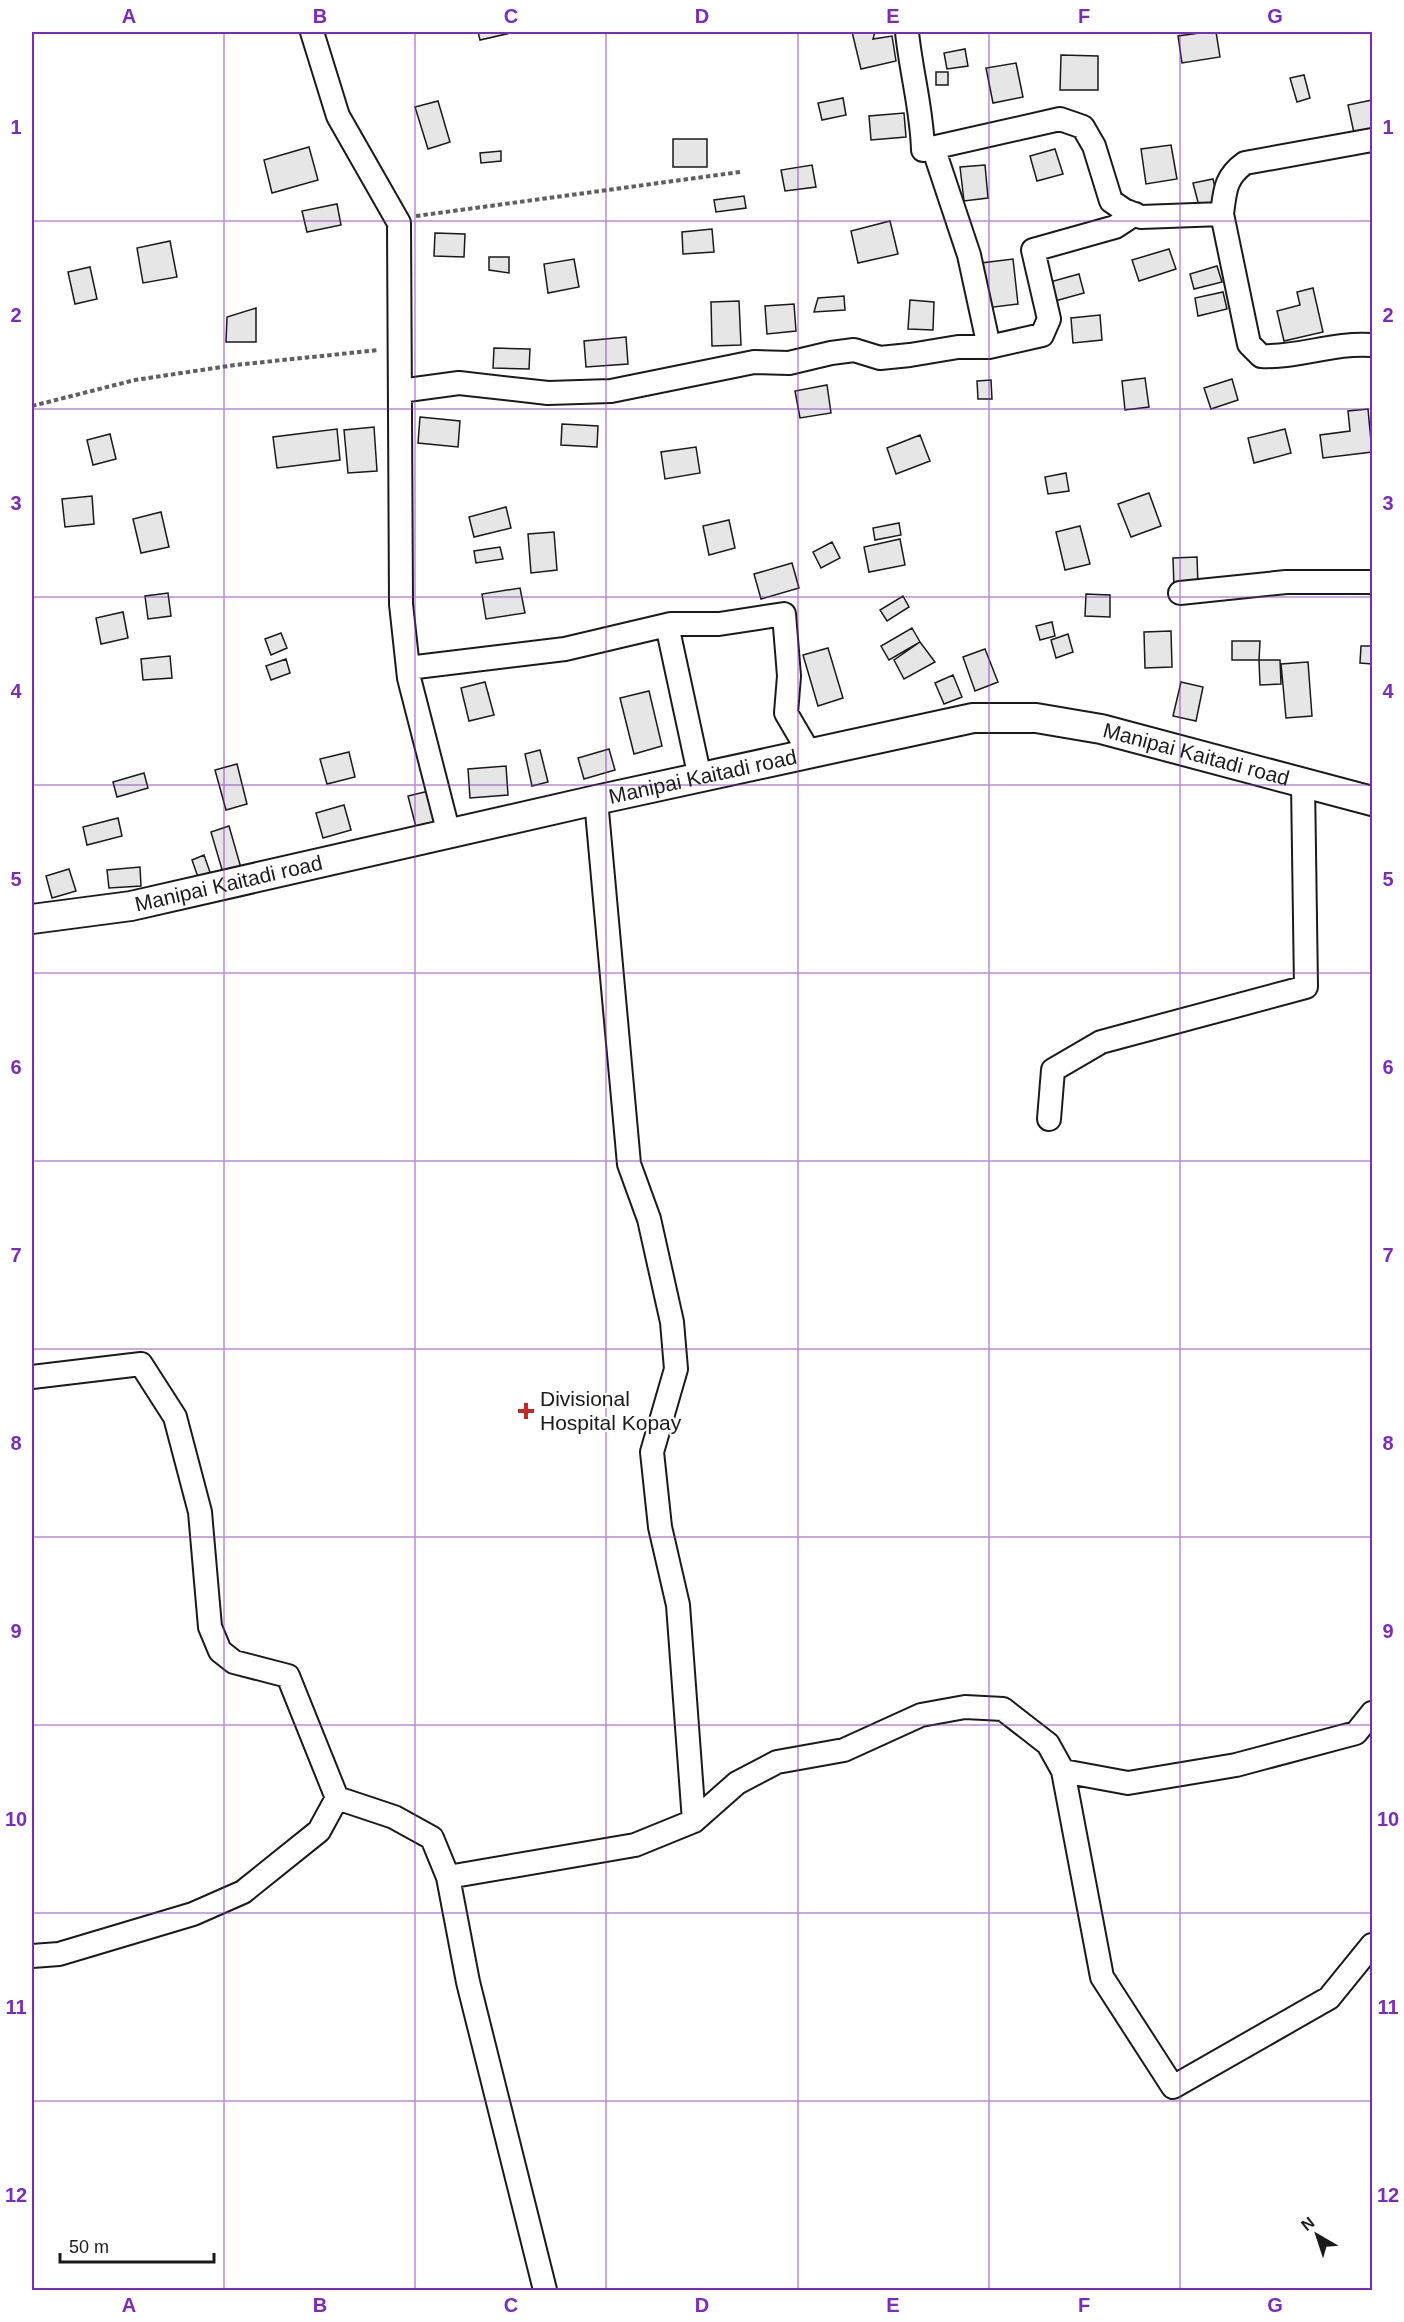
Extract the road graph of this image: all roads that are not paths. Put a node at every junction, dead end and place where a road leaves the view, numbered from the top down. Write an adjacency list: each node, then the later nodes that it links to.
1 (312, 32): 9 (street)
2 (907, 32): 4 (street)
3 (1372, 140): 6 (street)
4 (933, 147): 5 (street); 8 (street)
5 (1135, 214): 6 (street); 8 (street)
6 (1222, 214): 7 (street)
7 (1372, 345)
8 (989, 347): 9 (street)
9 (400, 391): 13 (street)
10 (1372, 582): 11 (street)
11 (1180, 593)
12 (667, 626): 13 (street); 14 (street); 15 (street)
13 (408, 668): 19 (street)
14 (810, 754): 15 (main road, Manipai Kaitadi road); 16 (main road, Manipai Kaitadi road)
15 (700, 778): 17 (main road, Manipai Kaitadi road)
16 (1303, 783): 18 (main road, Manipai Kaitadi road); 21 (street)
17 (596, 800): 19 (main road, Manipai Kaitadi road); 26 (street)
18 (1372, 801)
19 (449, 834): 20 (main road, Manipai Kaitadi road)
20 (32, 919)
21 (1049, 1119)
22 (32, 1377): 25 (street)
23 (1372, 1713): 24 (street)
24 (1063, 1771): 26 (street); 28 (street)
25 (337, 1798): 27 (street); 29 (street)
26 (694, 1821): 27 (street)
27 (448, 1877): 30 (street)
28 (1372, 1945)
29 (32, 1956)
30 (544, 2290)

